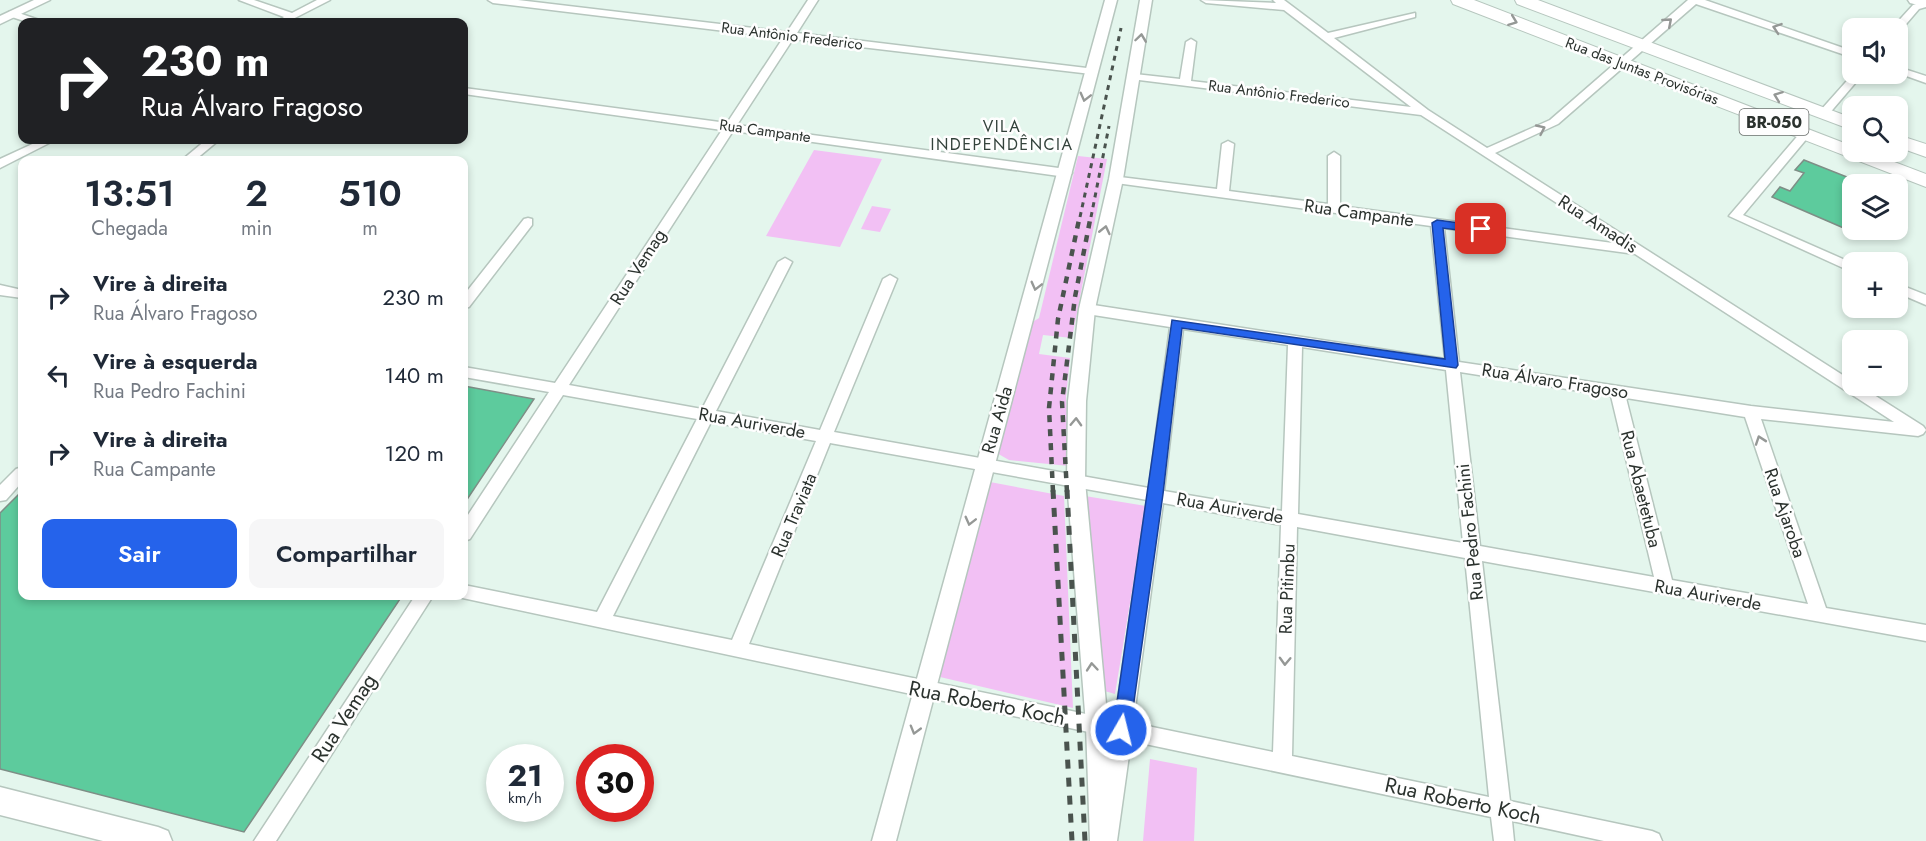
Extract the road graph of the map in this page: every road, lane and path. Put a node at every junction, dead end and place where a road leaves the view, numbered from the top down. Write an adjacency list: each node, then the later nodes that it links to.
1 (44, 0): 15 (street)
2 (244, 0): 17 (street)
3 (325, 0): 17 (street)
4 (493, 0): 12 (street, Rua Antônio Frederico)
5 (813, 0): 22 (street, Rua Vemag)
6 (1112, 0): 28 (street, Rua Aida)
7 (1146, 0): 30 (street, one-way to 7)
8 (1206, 0): 14 (street)
9 (1459, 0): 27 (highway, Rua das Juntas Provisórias / BR-050, one-way to 27)
10 (1523, 0): 25 (highway, Rua das Juntas Provisórias / BR-050)
11 (1694, 0): 25 (street, one-way to 11); 26 (street, one-way to 11)
12 (510, 1): 22 (street, Rua Antônio Frederico)
13 (1920, 3): 20 (street)
14 (1283, 4): 23 (street, Rua Amadis)
15 (13, 14): 18 (street); 21 (street)
16 (1411, 15): 23 (street)
17 (292, 16): 19 (street)
18 (24, 18)
19 (288, 18)
20 (1906, 18)
21 (0, 20)
22 (788, 35): 28 (street, Rua Antônio Frederico); 38 (street, Rua Vemag)
23 (1326, 37): 35 (street, Rua Amadis)
24 (1191, 42): 32 (street)
25 (1640, 47): 27 (street); 36 (highway, Rua das Juntas Provisórias / BR-050, one-way to 25)
26 (1842, 51)
27 (1624, 61): 39 (highway, Rua das Juntas Provisórias / BR-050); 45 (street, one-way to 27)
28 (1091, 71): 49 (street, Rua Aida, one-way to 49)
29 (1908, 74): 31 (street)
30 (1135, 76): 32 (street, Rua Antônio Frederico); 50 (street)
31 (1926, 80)
32 (1185, 83): 35 (street, Rua Antônio Frederico)
33 (1849, 84): 36 (street)
34 (468, 92): 38 (street, Rua Campante)
35 (1424, 112): 45 (street, Rua Amadis)
36 (1824, 113): 37 (highway, Rua das Juntas Provisórias / BR-050)
37 (1842, 120)
38 (728, 126): 49 (street, Rua Campante); 70 (street, Rua Vemag)
39 (1805, 134): 51 (highway, Rua das Juntas Provisórias / BR-050); 58 (street)
40 (41, 144): 48 (street)
41 (208, 144): 46 (street)
42 (1228, 144): 52 (street)
43 (1908, 145): 44 (highway)
44 (1926, 151)
45 (1487, 152): 56 (street, Rua Amadis)
46 (193, 156)
47 (1334, 156): 53 (street)
48 (0, 164)
49 (1066, 173): 76 (street, Rua Aida, one-way to 76)
50 (1116, 179): 52 (street, Rua Campante); 65 (street, one-way to 50)
51 (1926, 181)
52 (1223, 194): 53 (street, Rua Campante)
53 (1334, 209): 55 (street, Rua Campante)
54 (528, 222): 63 (street)
55 (1437, 223): 56 (street, Rua Campante); 68 (street, Rua Pedro Fachini)
56 (1637, 250): 74 (street, Rua Amadis)
57 (785, 262): 73 (street)
58 (1842, 264)
59 (890, 279): 75 (street, Rua Traviata)
60 (1, 292): 62 (street)
61 (1908, 292): 64 (street)
62 (18, 294)
63 (468, 299)
64 (1926, 300)
65 (1087, 309): 66 (street, Rua Álvaro Fragoso); 78 (street, one-way to 65)
66 (1177, 323): 67 (street, Rua Álvaro Fragoso); 80 (street)
67 (1295, 342): 68 (street, Rua Álvaro Fragoso); 81 (street, Rua Pitimbu)
68 (1452, 365): 71 (street, Rua Álvaro Fragoso); 83 (street, Rua Pedro Fachini)
69 (468, 373): 70 (street, Rua Auriverde)
70 (558, 388): 73 (street, Rua Auriverde); 82 (street, Rua Vemag)
71 (1617, 391): 72 (street, Rua Álvaro Fragoso); 84 (street, Rua Abaetetuba)
72 (1751, 411): 74 (street, Rua Álvaro Fragoso); 87 (street, Rua Ajaroba, one-way to 72)
73 (708, 416): 75 (street, Rua Auriverde); 88 (street)
74 (1922, 433)
75 (826, 436): 76 (street, Rua Auriverde); 90 (street, Rua Traviata)
76 (985, 464): 78 (street, Rua Auriverde); 91 (street, Rua Aida, one-way to 91)
77 (18, 477): 79 (street)
78 (1076, 481): 80 (street, Rua Auriverde); 92 (street, one-way to 78)
79 (0, 494)
80 (1156, 494): 81 (street, Rua Auriverde); 93 (street)
81 (1289, 518): 83 (street, Rua Auriverde); 94 (street, Rua Pitimbu, one-way to 94)
82 (468, 528)
83 (1471, 552): 84 (street, Rua Auriverde); 96 (street, Rua Pedro Fachini)
84 (1665, 587): 87 (street, Rua Auriverde)
85 (468, 593): 88 (street, Rua Roberto Koch)
86 (421, 600): 98 (street, Rua Vemag)
87 (1820, 615): 89 (street, Rua Auriverde)
88 (602, 621): 90 (street, Rua Roberto Koch)
89 (1926, 633)
90 (737, 650): 91 (street, Rua Roberto Koch)
91 (926, 691): 92 (street, Rua Roberto Koch); 99 (street, Rua Aida, one-way to 99)
92 (1097, 725): 93 (street, Rua Roberto Koch); 100 (street)
93 (1121, 730): 94 (street, Rua Roberto Koch); 101 (street)
94 (1282, 764): 96 (street, Rua Roberto Koch)
95 (0, 801): 97 (main road)
96 (1500, 808): 102 (street, Rua Pedro Fachini); 103 (street, Rua Roberto Koch)
97 (158, 841)
98 (264, 841)
99 (884, 841)
100 (1102, 841)
101 (1107, 841)
102 (1503, 841)
103 (1652, 841)

